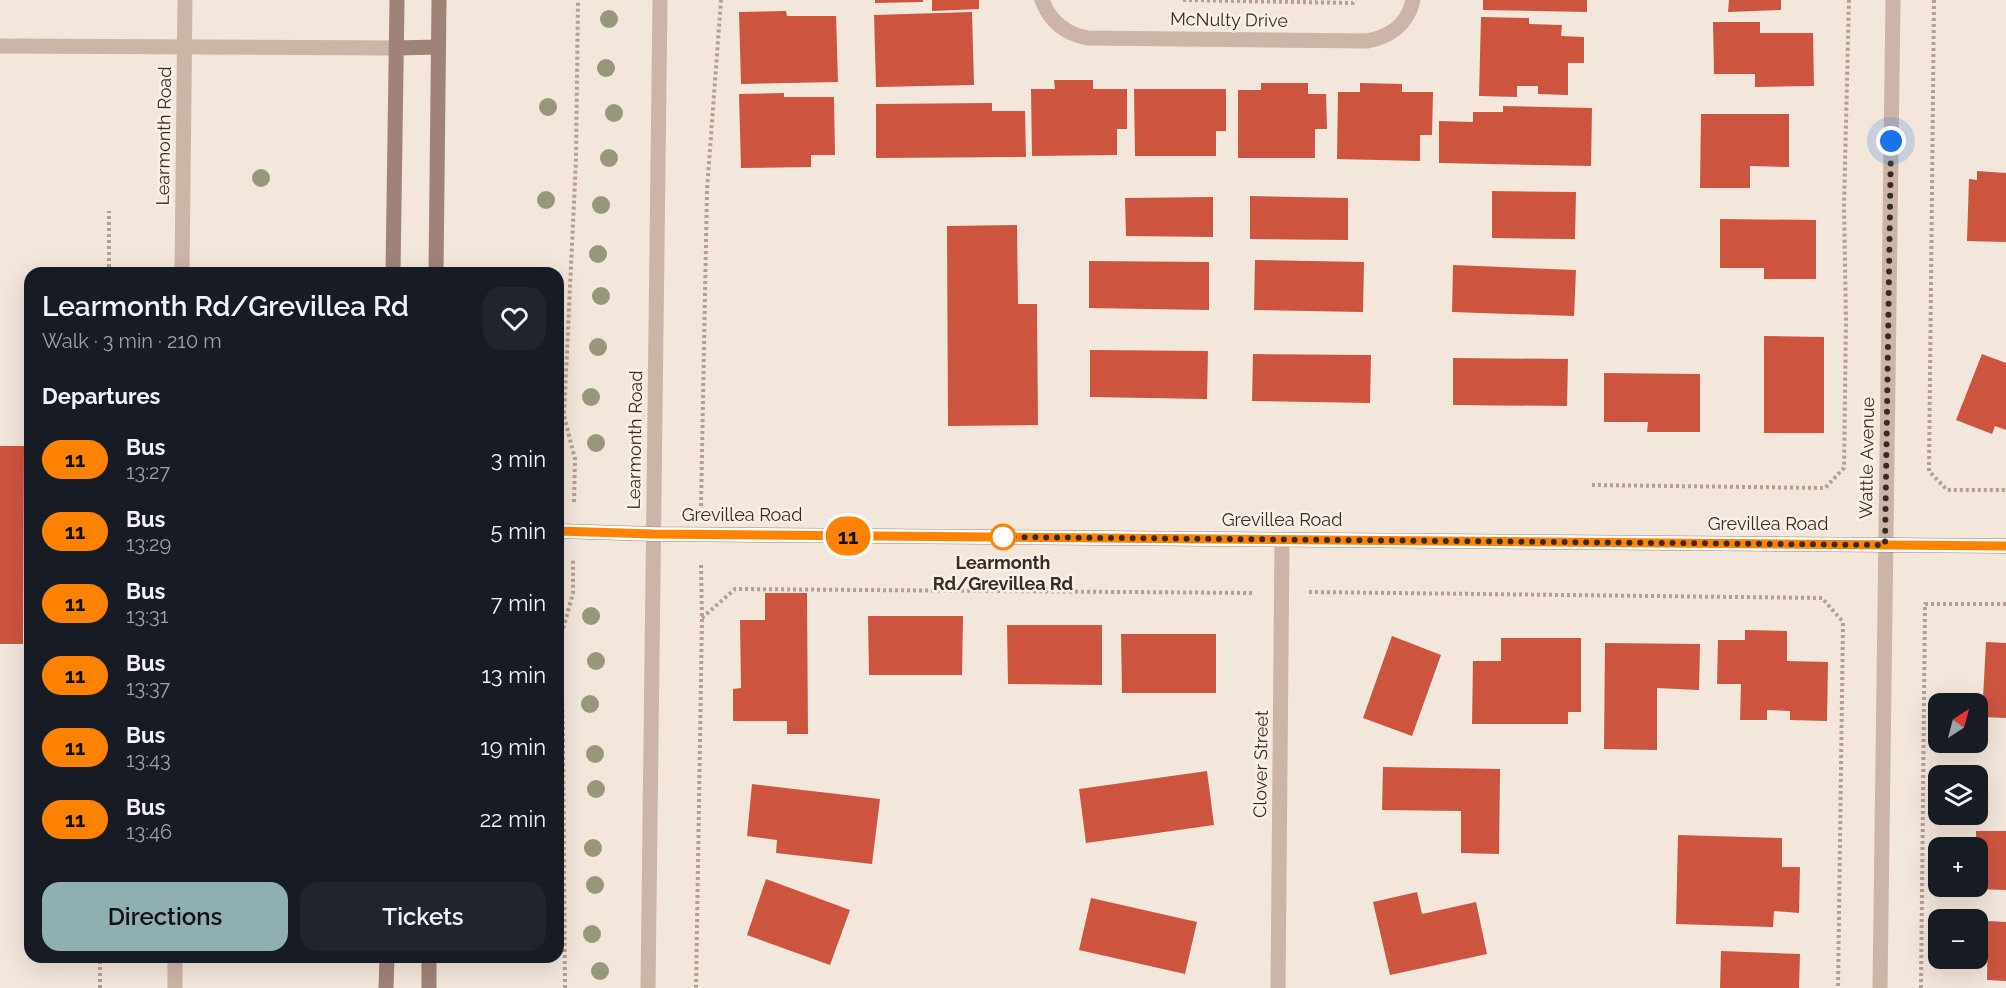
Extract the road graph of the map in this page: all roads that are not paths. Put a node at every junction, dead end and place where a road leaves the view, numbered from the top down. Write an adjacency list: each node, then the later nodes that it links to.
1 (185, 0): 10 (street, Learmonth Road)
2 (397, 0): 11 (street)
3 (439, 0): 9 (street)
4 (660, 0): 16 (street, Learmonth Road)
5 (1042, 0): 6 (street, McNulty Drive)
6 (1413, 0)
7 (1893, 0): 18 (street, Wattle Avenue)
8 (0, 46): 10 (street)
9 (438, 47): 11 (street); 14 (street)
10 (185, 48): 11 (street); 12 (street, Learmonth Road)
11 (396, 48): 13 (street)
12 (182, 267)
13 (393, 267)
14 (436, 267)
15 (564, 531): 16 (street, Grevillea Road)
16 (653, 534): 17 (street, Grevillea Road); 26 (street, Learmonth Road)
17 (1282, 540): 18 (street, Grevillea Road); 27 (street, Clover Street)
18 (1885, 545): 19 (street, Grevillea Road); 28 (street, Wattle Avenue)
19 (2006, 546)
20 (175, 963): 23 (street)
21 (387, 963): 24 (street)
22 (429, 963): 25 (street)
23 (175, 988)
24 (386, 988)
25 (429, 988)
26 (648, 988)
27 (1278, 988)
28 (1880, 988)

